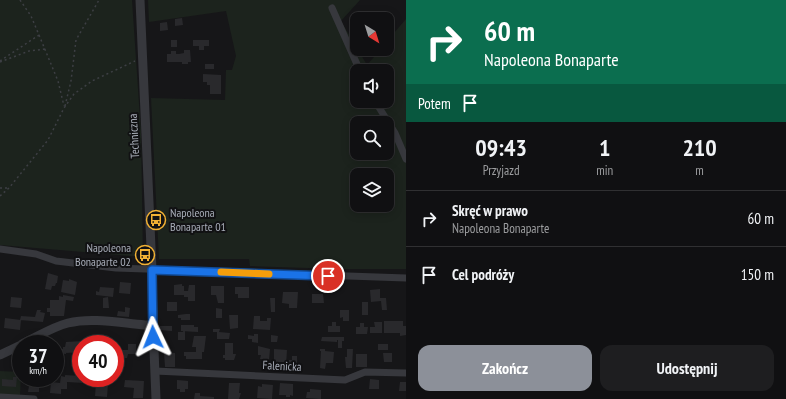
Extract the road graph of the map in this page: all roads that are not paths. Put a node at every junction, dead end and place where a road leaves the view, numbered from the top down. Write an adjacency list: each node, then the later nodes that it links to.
1 (140, 0): 7 (street, Techniczna)
2 (332, 8): 3 (street)
3 (357, 64)
4 (379, 108): 5 (street)
5 (406, 159)
6 (0, 249): 7 (street)
7 (152, 270): 8 (street); 9 (street, Techniczna)
8 (406, 278)
9 (153, 325): 10 (street); 13 (street, Techniczna)
10 (39, 335)
11 (12, 348): 12 (street)
12 (1, 352)
13 (155, 371): 14 (street, Falenicka); 17 (street, Techniczna)
14 (406, 373)
15 (0, 397): 16 (street)
16 (34, 399)
17 (156, 399)

